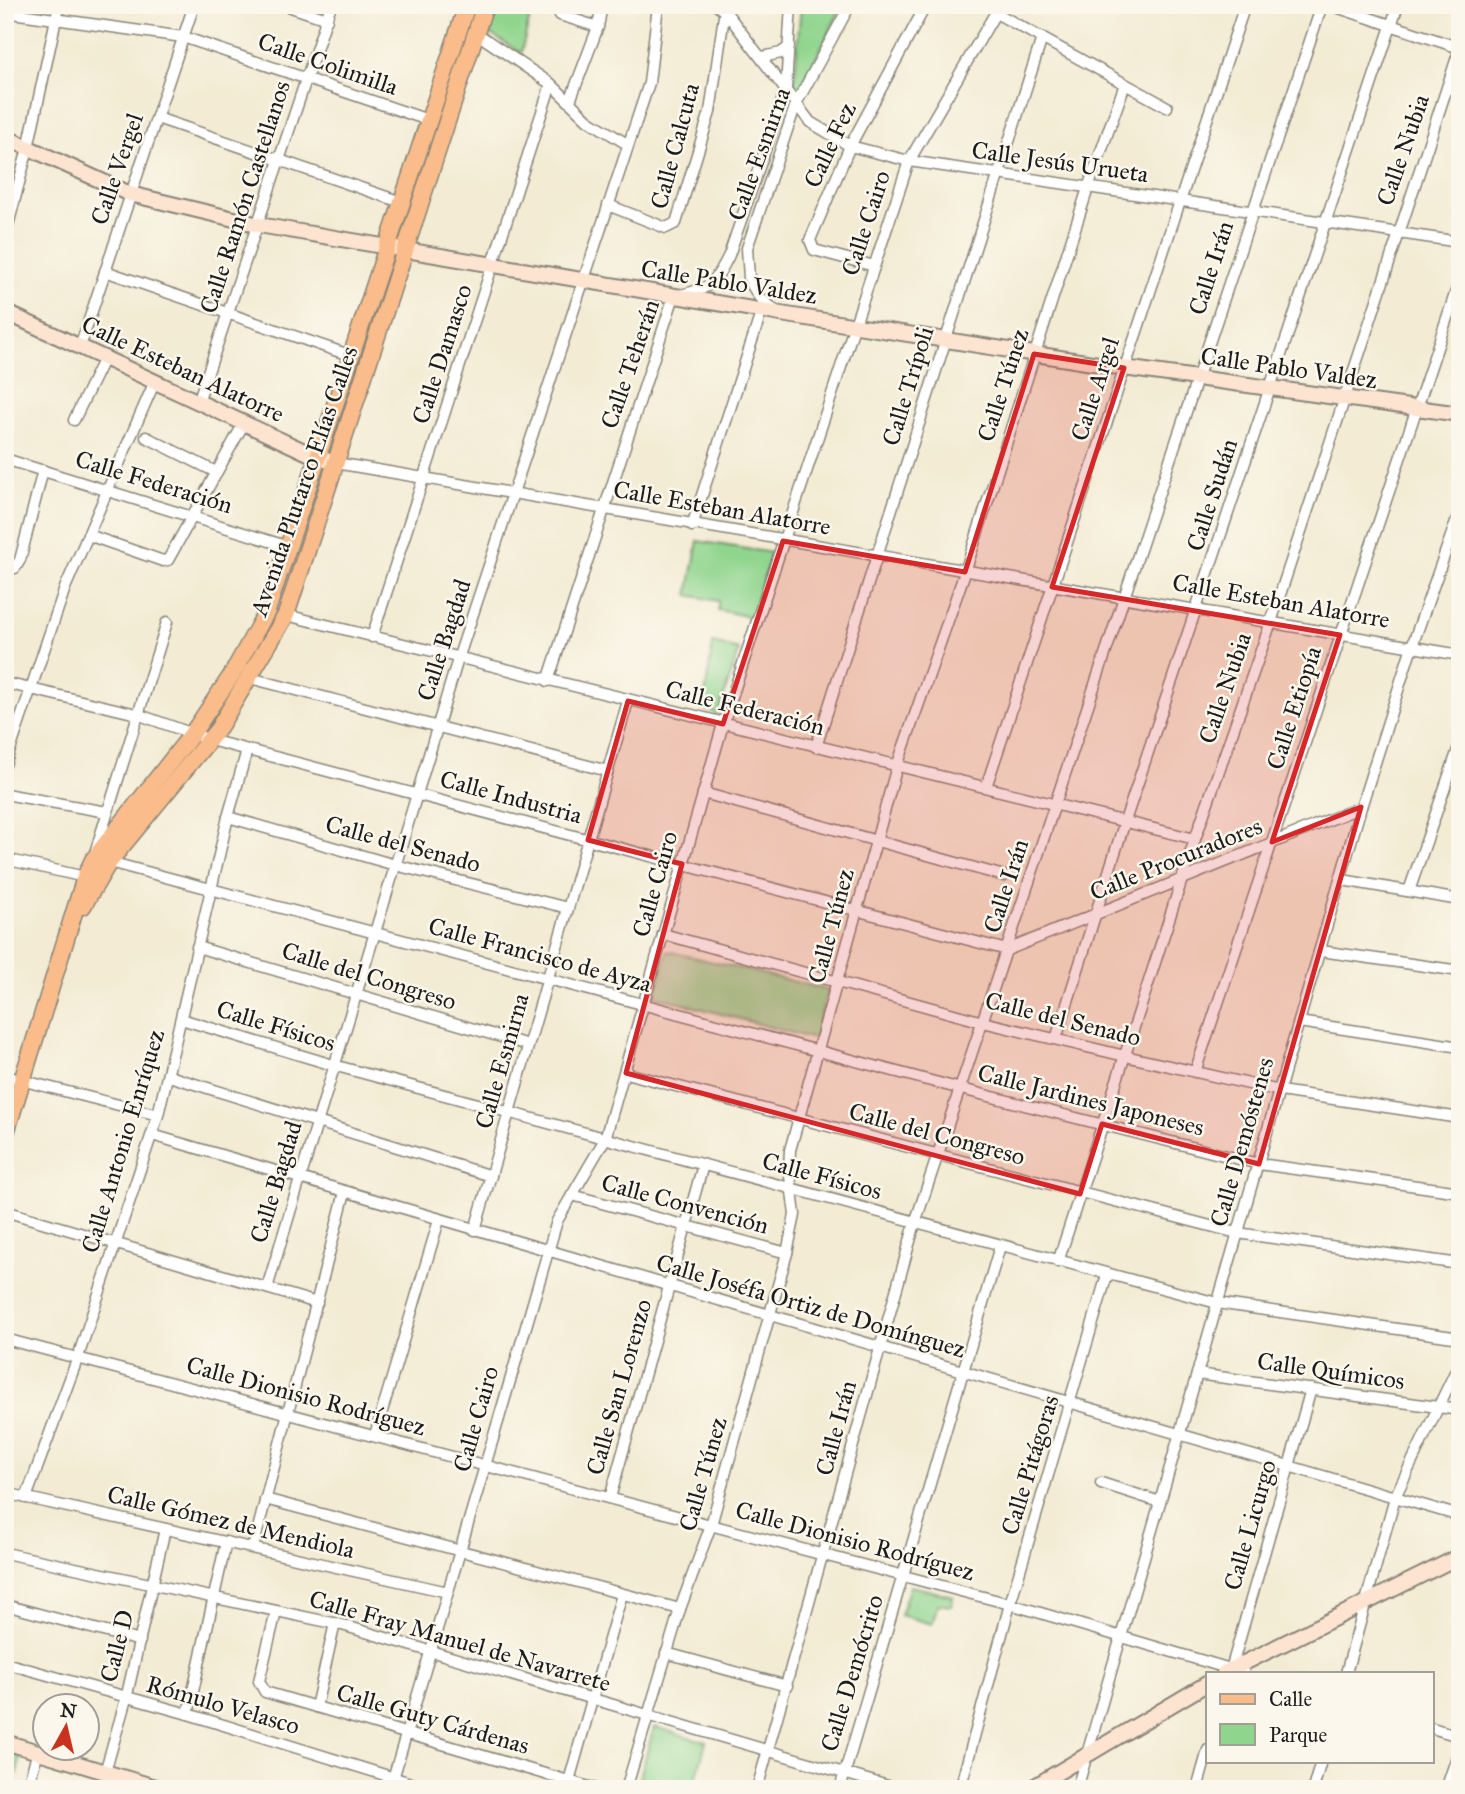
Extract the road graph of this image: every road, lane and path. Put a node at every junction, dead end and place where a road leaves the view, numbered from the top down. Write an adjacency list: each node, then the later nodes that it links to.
1 (59, 5): 21 (street)
2 (194, 5): 26 (street, Calle Vergel)
3 (285, 5): 22 (street)
4 (331, 5): 22 (street, Calle Ramón Castellanos)
5 (467, 5): 39 (main road, Avenida Plutarco Elías Calles)
6 (485, 5): 25 (main road, Avenida Plutarco Elías Calles)
7 (602, 5): 24 (street)
8 (659, 5): 41 (street, Calle Bagdad)
9 (716, 5): 17 (street, Calle Jesús Urueta)
10 (791, 5): 28 (street, Calle Teherán)
11 (850, 5): 36 (street, Calle Esmirna)
12 (926, 5): 42 (street, Calle Fez)
13 (1245, 5): 49 (street, Calle Argel)
14 (1322, 5): 52 (street, Calle Irán)
15 (1330, 5): 23 (street)
16 (1398, 5): 23 (street, Calle Sudán)
17 (726, 8): 30 (street, Calle Jesús Urueta); 51 (street, Calle Calcuta)
18 (998, 9): 27 (street); 45 (street, Calle Cairo)
19 (5, 12): 21 (street, Calle Colimilla)
20 (560, 15): 24 (street)
21 (55, 19): 26 (street, Calle Colimilla); 43 (street)
22 (327, 19): 31 (street, Calle Ramón Castellanos)
23 (1391, 26): 29 (street); 53 (street, Calle Sudán)
24 (598, 27): 35 (street)
25 (476, 33): 33 (street); 59 (main road, Avenida Plutarco Elías Calles)
26 (183, 37): 31 (street, Calle Colimilla); 38 (street, Calle Vergel)
27 (1042, 38): 32 (street); 46 (street, Calle Trípoli)
28 (789, 47): 30 (street); 34 (street, Calle Teherán)
29 (1460, 48): 55 (street, Calle Nubia)
30 (762, 57): 34 (street, Calle Jesús Urueta)
31 (306, 79): 39 (street, Calle Colimilla); 44 (street, Calle Ramón Castellanos)
32 (1125, 84): 37 (street); 47 (street, Calle Túnez)
33 (551, 85): 35 (street); 60 (street, Calle Damasco)
34 (786, 89): 36 (street, Calle Jesús Urueta); 65 (street, Calle Teherán)
35 (570, 101): 41 (street)
36 (796, 104): 42 (street, Calle Jesús Urueta); 69 (street, Calle Esmirna)
37 (1167, 107)
38 (157, 118): 44 (street); 48 (street, Calle Vergel)
39 (431, 121): 50 (main road, Avenida Plutarco Elías Calles)
40 (5, 136): 43 (street, Calle Pablo Valdez)
41 (627, 144): 51 (street, Calle Bagdad)
42 (850, 146): 45 (street, Calle Jesús Urueta); 61 (street, Calle Fez)
43 (29, 148): 48 (street, Calle Pablo Valdez); 56 (street)
44 (279, 161): 50 (street); 54 (street, Calle Ramón Castellanos)
45 (909, 161): 46 (street, Calle Jesús Urueta); 61 (street, Calle Cairo)
46 (997, 174): 47 (street, Calle Jesús Urueta); 71 (street, Calle Trípoli)
47 (1088, 188): 49 (street, Calle Jesús Urueta); 73 (street, Calle Túnez)
48 (130, 194): 54 (street, Calle Pablo Valdez); 62 (street, Calle Vergel)
49 (1179, 201): 52 (street, Calle Jesús Urueta); 76 (street, Calle Argel)
50 (404, 203): 58 (main road, Avenida Plutarco Elías Calles)
51 (608, 205): 64 (street, Calle Bagdad)
52 (1252, 212): 53 (street, Calle Jesús Urueta); 77 (street, Calle Irán)
53 (1324, 223): 55 (street, Calle Jesús Urueta); 79 (street, Calle Sudán)
54 (259, 225): 58 (street, Calle Pablo Valdez); 68 (street, Calle Ramón Castellanos)
55 (1397, 234): 57 (street, Calle Jesús Urueta); 80 (street, Calle Nubia)
56 (5, 237)
57 (1460, 242)
58 (388, 248): 59 (street, Calle Pablo Valdez); 74 (main road, Avenida Plutarco Elías Calles)
59 (405, 251): 60 (street, Calle Pablo Valdez); 88 (main road, Avenida Plutarco Elías Calles)
60 (493, 266): 64 (street, Calle Pablo Valdez); 91 (street, Calle Damasco)
61 (874, 266): 70 (street, Calle Cairo)
62 (104, 271): 68 (street); 72 (street, Calle Vergel)
63 (1460, 279): 82 (street, Calle Etiopía)
64 (584, 281): 65 (street, Calle Pablo Valdez); 93 (street, Calle Bagdad)
65 (674, 296): 66 (street, Calle Pablo Valdez); 94 (street, Calle Teherán)
66 (762, 310): 69 (street, Calle Pablo Valdez); 97 (street)
67 (5, 312): 72 (street, Calle Esteban Alatorre)
68 (230, 314): 74 (street); 81 (street, Calle Ramón Castellanos)
69 (781, 314): 70 (street, Calle Pablo Valdez)
70 (855, 325): 71 (street, Calle Pablo Valdez); 99 (street, Calle Cairo)
71 (944, 339): 73 (street, Calle Pablo Valdez); 101 (street, Calle Trípoli)
72 (80, 346): 75 (street, Calle Esteban Alatorre)
73 (1034, 354): 76 (street, Calle Pablo Valdez); 103 (street, Calle Túnez)
74 (352, 356): 88 (main road, Avenida Plutarco Elías Calles)
75 (104, 358): 78 (street, Calle Esteban Alatorre); 84 (street)
76 (1124, 368): 77 (street, Calle Pablo Valdez); 104 (street, Calle Argel)
77 (1197, 379): 79 (street, Calle Pablo Valdez); 105 (street, Calle Irán)
78 (155, 381): 81 (street, Calle Esteban Alatorre); 92 (street)
79 (1270, 389): 80 (street, Calle Pablo Valdez); 106 (street, Calle Sudán)
80 (1342, 400): 82 (street, Calle Pablo Valdez); 109 (street, Calle Nubia)
81 (198, 402): 85 (street, Calle Esteban Alatorre)
82 (1416, 409): 83 (street, Calle Pablo Valdez); 110 (street, Calle Etiopía)
83 (1460, 414)
84 (74, 420)
85 (244, 423): 88 (street, Calle Esteban Alatorre); 90 (street)
86 (146, 437): 90 (street)
87 (5, 459): 89 (street, Calle Federación)
88 (328, 460): 91 (street, Calle Esteban Alatorre); 100 (main road, Avenida Plutarco Elías Calles); 107 (main road, Avenida Plutarco Elías Calles)
89 (43, 470): 92 (street, Calle Federación); 102 (street)
90 (216, 472): 96 (street)
91 (423, 478): 93 (street, Calle Esteban Alatorre); 111 (street, Calle Damasco)
92 (108, 489): 96 (street, Calle Federación); 98 (street)
93 (514, 494): 94 (street, Calle Esteban Alatorre); 114 (street, Calle Bagdad)
94 (603, 510): 97 (street, Calle Esteban Alatorre); 116 (street, Calle Teherán)
95 (1460, 511): 112 (street, Calle Demóstenes)
96 (192, 516): 98 (street); 100 (street, Calle Federación)
97 (692, 526): 99 (street, Calle Esteban Alatorre)
98 (88, 536): 118 (street)
99 (783, 541): 101 (street, Calle Esteban Alatorre); 121 (street, Calle Cairo)
100 (289, 547): 123 (main road, Avenida Plutarco Elías Calles)
101 (876, 557): 103 (street, Calle Esteban Alatorre); 126 (street, Calle Trípoli)
102 (10, 567)
103 (965, 572): 104 (street, Calle Esteban Alatorre); 129 (street, Calle Túnez)
104 (1052, 587): 105 (street, Calle Esteban Alatorre); 132 (street, Calle Argel)
105 (1123, 598): 106 (street, Calle Esteban Alatorre); 136 (street, Calle Irán)
106 (1196, 609): 109 (street, Calle Esteban Alatorre); 140 (street, Calle Sudán)
107 (286, 615): 111 (street, Calle Federación); 115 (main road, Avenida Plutarco Elías Calles)
108 (167, 622): 120 (street)
109 (1270, 622): 110 (street, Calle Esteban Alatorre); 142 (street, Calle Nubia)
110 (1340, 635): 112 (street, Calle Esteban Alatorre); 145 (street, Calle Etiopía)
111 (372, 637): 114 (street, Calle Federación)
112 (1412, 646): 113 (street, Calle Esteban Alatorre); 137 (street, Calle Demóstenes)
113 (1460, 655)
114 (458, 659): 116 (street, Calle Federación); 122 (street, Calle Bagdad)
115 (250, 678): 122 (street); 124 (main road, Avenida Plutarco Elías Calles)
116 (548, 681): 119 (street, Calle Federación)
117 (5, 683): 118 (street, Calle Industria)
118 (32, 690): 120 (street, Calle Industria); 128 (street)
119 (628, 701): 121 (street, Calle Federación); 130 (street, Calle Esmirna)
120 (137, 714): 123 (street, Calle Industria); 138 (street)
121 (723, 724): 126 (street, Calle Federación); 133 (street, Calle Cairo)
122 (438, 729): 130 (street); 135 (street, Calle Bagdad)
123 (192, 734): 124 (street, Calle Industria); 141 (main road, Avenida Plutarco Elías Calles)
124 (210, 740): 127 (street, Calle Industria); 141 (main road, Avenida Plutarco Elías Calles)
125 (1460, 744): 131 (street)
126 (816, 747): 129 (street, Calle Federación)
127 (247, 750): 135 (street, Calle Industria); 139 (street, Calle Antonio Enríquez)
128 (5, 765)
129 (897, 766): 132 (street, Calle Federación); 144 (street, Calle Túnez)
130 (608, 771): 143 (street, Calle Esmirna)
131 (1455, 773): 155 (street)
132 (986, 787): 136 (street, Calle Federación)
133 (703, 793): 144 (street); 148 (street, Calle Cairo)
134 (5, 794): 138 (street)
135 (418, 795): 143 (street, Calle Industria); 149 (street, Calle Bagdad)
136 (1055, 804): 140 (street, Calle Federación); 164 (street, Calle Irán)
137 (1361, 807): 145 (street, Calle Procuradores); 153 (street, Calle Demóstenes)
138 (107, 812): 147 (street)
139 (228, 817): 149 (street, Calle del Senado); 154 (street, Calle Antonio Enríquez)
140 (1125, 821): 142 (street, Calle Federación); 159 (street, Calle Sudán)
141 (128, 826): 147 (main road, Avenida Plutarco Elías Calles)
142 (1195, 839): 152 (street, Calle Nubia)
143 (588, 840): 148 (street, Calle Industria); 157 (street, Calle Esmirna)
144 (876, 841): 150 (street); 158 (street, Calle Túnez)
145 (1272, 842): 152 (street, Calle Procuradores); 180 (street, Calle Etiopía)
146 (5, 859): 151 (street)
147 (101, 861): 151 (main road, Avenida Plutarco Elías Calles); 154 (street, Calle Francisco de Ayza); 160 (main road, Avenida Plutarco Elías Calles)
148 (682, 864): 158 (street, Calle Industria); 162 (street, Calle Cairo)
149 (395, 865): 157 (street, Calle del Senado); 161 (street, Calle Bagdad)
150 (1004, 876)
151 (85, 877): 160 (main road, Avenida Plutarco Elías Calles)
152 (1183, 877): 159 (street, Calle Procuradores); 178 (street, Calle Nubia)
153 (1342, 880): 155 (street); 165 (street, Calle Demóstenes)
154 (211, 889): 161 (street, Calle Francisco de Ayza); 163 (street, Calle Antonio Enríquez)
155 (1409, 891): 156 (street)
156 (1460, 900)
157 (568, 908): 167 (street, Calle Esmirna)
158 (857, 911): 164 (street, Calle Industria); 168 (street, Calle Túnez)
159 (1096, 914): 164 (street, Calle Procuradores); 174 (street, Calle Sudán)
160 (73, 923): 184 (main road, Avenida Plutarco Elías Calles)
161 (373, 932): 167 (street, Calle Francisco de Ayza); 169 (street, Calle Bagdad)
162 (663, 934): 168 (street, Calle del Senado); 170 (street, Calle Cairo)
163 (197, 947): 169 (street, Calle del Congreso); 171 (street, Calle Antonio Enríquez)
164 (1007, 950): 172 (street, Calle Irán)
165 (1321, 951): 166 (street); 173 (street, Calle Demóstenes)
166 (1460, 971)
167 (548, 979): 170 (street, Calle Francisco de Ayza); 175 (street, Calle Esmirna)
168 (838, 981): 172 (street, Calle del Senado); 177 (street, Calle Túnez)
169 (354, 995): 175 (street, Calle del Congreso); 179 (street, Calle Bagdad)
170 (643, 1004): 177 (street, Calle Francisco de Ayza); 181 (street, Calle Cairo)
171 (181, 1019): 179 (street, Calle Físicos); 183 (street, Calle Antonio Enríquez)
172 (983, 1021): 174 (street, Calle del Senado); 185 (street, Calle Irán)
173 (1299, 1021): 176 (street); 186 (street, Calle Demóstenes)
174 (1056, 1039): 178 (street, Calle del Senado)
175 (528, 1045): 187 (street, Calle Esmirna)
176 (1460, 1047)
177 (818, 1051): 185 (street, Calle Francisco de Ayza); 189 (street, Calle Túnez)
178 (1125, 1056): 180 (street, Calle del Senado); 192 (street, Calle Nubia)
179 (333, 1065): 187 (street, Calle Físicos); 191 (street, Calle Bagdad)
180 (1195, 1072): 186 (street, Calle del Senado)
181 (626, 1073): 189 (street, Calle del Congreso); 195 (street, Calle Cairo)
182 (5, 1076): 184 (street)
183 (169, 1076): 188 (street, Calle Antonio Enríquez); 191 (street)
184 (23, 1081): 188 (street); 194 (main road, Avenida Plutarco Elías Calles)
185 (961, 1089): 192 (street, Calle Jardines Japoneses); 196 (street, Calle Irán)
186 (1280, 1091): 190 (street, Calle del Senado); 197 (street, Calle Demóstenes)
187 (509, 1113): 195 (street, Calle Físicos); 199 (street, Calle Esmirna)
188 (158, 1115): 193 (street, Calle Antonio Enríquez)
189 (800, 1118): 196 (street, Calle del Congreso); 201 (street, Calle Túnez)
190 (1460, 1118)
191 (316, 1122): 199 (street); 200 (street, Calle Bagdad)
192 (1102, 1124): 197 (street, Calle Jardines Japoneses); 204 (street, Calle Nubia)
193 (152, 1135): 200 (street, Calle Joséfa Ortiz de Domínguez); 212 (street, Calle Antonio Enríquez)
194 (5, 1136)
195 (605, 1139): 198 (street, Calle Físicos); 205 (street, Calle Cairo)
196 (938, 1156): 204 (street, Calle del Congreso); 208 (street, Calle Irán)
197 (1259, 1164): 203 (street, Calle Jardines Japoneses); 211 (street, Calle Demóstenes)
198 (703, 1166): 201 (street, Calle Físicos); 209 (street, Calle San Lorenzo)
199 (491, 1176): 210 (street, Calle Esmirna)
200 (299, 1179): 202 (street, Calle Joséfa Ortiz de Domínguez); 220 (street, Calle Bagdad)
201 (792, 1188): 208 (street, Calle Físicos); 215 (street, Calle Túnez)
202 (345, 1192): 207 (street, Calle Joséfa Ortiz de Domínguez); 221 (street)
203 (1460, 1192)
204 (1080, 1194): 211 (street, Calle del Congreso); 216 (street, Calle Nubia)
205 (572, 1195): 209 (street, Calle Convención); 214 (street, Calle Cairo)
206 (5, 1211): 212 (street)
207 (439, 1220): 210 (street, Calle Joséfa Ortiz de Domínguez); 236 (street)
208 (915, 1223): 213 (street, Calle Físicos); 226 (street, Calle Irán)
209 (686, 1226): 215 (street, Calle Convención); 219 (street, Calle San Lorenzo)
210 (475, 1230): 214 (street, Calle Joséfa Ortiz de Domínguez)
211 (1237, 1233): 217 (street, Calle del Congreso); 222 (street, Calle Demóstenes)
212 (115, 1243): 220 (street); 227 (street, Calle Antonio Enríquez)
213 (1000, 1246): 216 (street, Calle Físicos); 229 (street, Calle Demócrito)
214 (547, 1252): 219 (street, Calle Joséfa Ortiz de Domínguez); 238 (street, Calle Cairo)
215 (788, 1253): 223 (street, Calle Túnez)
216 (1058, 1262): 218 (street, Calle Físicos)
217 (1460, 1264)
218 (1107, 1275): 222 (street, Calle Físicos); 232 (street, Calle Pitágoras)
219 (669, 1287): 223 (street, Calle Joséfa Ortiz de Domínguez); 244 (street, Calle San Lorenzo)
220 (267, 1288): 221 (street)
221 (317, 1303): 235 (street)
222 (1217, 1303): 224 (street, Calle Físicos); 230 (street, Calle Demóstenes)
223 (769, 1315): 226 (street, Calle Joséfa Ortiz de Domínguez); 248 (street, Calle Túnez)
224 (1460, 1338)
225 (5, 1339): 227 (street, Calle Dionisio Rodríguez)
226 (879, 1348): 229 (street, Calle Joséfa Ortiz de Domínguez); 254 (street, Calle Irán)
227 (78, 1357): 235 (street, Calle Dionisio Rodríguez); 243 (street, Calle Antonio Enríquez)
228 (1460, 1362): 233 (street)
229 (964, 1372): 232 (street, Calle Joséfa Ortiz de Domínguez); 257 (street, Calle Demócrito)
230 (1197, 1374): 231 (street, Calle Químicos); 237 (street, Calle Demóstenes)
231 (1311, 1389): 233 (street, Calle Químicos); 239 (street, Calle Licurgo)
232 (1071, 1404): 237 (street, Calle Joséfa Ortiz de Domínguez); 263 (street, Calle Pitágoras)
233 (1438, 1407): 234 (street, Calle Químicos); 242 (street)
234 (1460, 1410)
235 (287, 1414): 236 (street, Calle Dionisio Rodríguez); 245 (street)
236 (375, 1435): 238 (street, Calle Dionisio Rodríguez)
237 (1179, 1436): 239 (street, Calle Joséfa Ortiz de Domínguez); 246 (street, Calle Demóstenes)
238 (485, 1465): 244 (street, Calle Dionisio Rodríguez); 252 (street, Calle Cairo)
239 (1289, 1467): 242 (street, Calle Joséfa Ortiz de Domínguez); 273 (street, Calle Licurgo)
240 (1101, 1483): 246 (street)
241 (5, 1493): 243 (street, Calle Gómez de Mendiola)
242 (1395, 1497): 247 (street, Calle Joséfa Ortiz de Domínguez); 262 (street)
243 (26, 1498): 249 (street, Calle Gómez de Mendiola)
244 (610, 1498): 248 (street, Calle Dionisio Rodríguez)
245 (265, 1499): 251 (street); 252 (street, Calle Gómez de Mendiola)
246 (1160, 1502): 268 (street, Calle Demóstenes)
247 (1460, 1516)
248 (711, 1525): 254 (street, Calle Dionisio Rodríguez); 265 (street, Calle Túnez)
249 (165, 1529): 250 (street, Calle Gómez de Mendiola); 258 (street, Calle D)
250 (226, 1542): 251 (street, Calle Gómez de Mendiola); 261 (street)
251 (253, 1548): 259 (street, Calle Gómez de Mendiola)
252 (459, 1552): 259 (street, Calle Cairo); 260 (street, Calle Gómez de Mendiola)
253 (7, 1553): 256 (street); 258 (street, Calle Fray Manuel de Navarrete)
254 (824, 1555): 257 (street, Calle Dionisio Rodríguez); 276 (street, Calle Irán)
255 (1460, 1556): 262 (street)
256 (5, 1564)
257 (903, 1576): 263 (street, Calle Dionisio Rodríguez); 296 (street, Calle Demócrito)
258 (153, 1586): 261 (street, Calle Fray Manuel de Navarrete); 269 (street, Calle D)
259 (448, 1592): 270 (street, Calle Cairo)
260 (622, 1594): 265 (street, Calle Gómez de Mendiola); 278 (street)
261 (214, 1600): 266 (street, Calle Fray Manuel de Navarrete); 280 (street)
262 (1366, 1601): 273 (street); 274 (street)
263 (1010, 1604): 268 (street, Calle Dionisio Rodríguez); 307 (street, Calle Pitágoras)
264 (5, 1605): 269 (street)
265 (680, 1609): 271 (street, Calle Túnez)
266 (276, 1612): 267 (street, Calle Fray Manuel de Navarrete); 279 (street, Calle Guty Cárdenas)
267 (335, 1623): 270 (street, Calle Fray Manuel de Navarrete); 279 (street)
268 (1121, 1635): 273 (street, Calle Dionisio Rodríguez); 289 (street, Calle Demóstenes)
269 (140, 1641): 277 (street, Calle D)
270 (430, 1651): 278 (street, Calle Fray Manuel de Navarrete); 283 (street, Calle Cairo)
271 (666, 1653): 276 (street); 281 (street, Calle Túnez)
272 (5, 1663): 277 (street, Rómulo Velasco)
273 (1232, 1672)
274 (1346, 1672)
275 (1206, 1684): 289 (street)
276 (787, 1686): 288 (street, Calle Irán)
277 (126, 1699): 280 (street, Rómulo Velasco); 295 (street, Calle D)
278 (593, 1699): 281 (street, Calle Fray Manuel de Navarrete); 297 (street)
279 (316, 1707): 283 (street, Calle Guty Cárdenas)
280 (188, 1714): 298 (street, Rómulo Velasco)
281 (647, 1715): 288 (street, Calle Fray Manuel de Navarrete); 303 (street, Calle Túnez)
282 (1434, 1728): 284 (street)
283 (406, 1733): 297 (street, Calle Guty Cárdenas); 298 (street, Calle Cairo)
284 (1457, 1733): 286 (street)
285 (5, 1742): 287 (street)
286 (1460, 1747): 291 (street)
287 (32, 1750)
288 (767, 1751): 296 (street, Calle Fray Manuel de Navarrete); 304 (street, Calle Irán)
289 (1087, 1755): 308 (street); 309 (street, Calle Demóstenes)
290 (1206, 1757): 310 (street)
291 (1458, 1761): 312 (street)
292 (34, 1762): 299 (street)
293 (73, 1762): 295 (street)
294 (1321, 1762): 311 (street)
295 (105, 1772): 300 (street)
296 (845, 1773): 305 (street, Calle Demócrito); 306 (street, Calle Fray Manuel de Navarrete)
297 (569, 1781): 302 (street, Calle Guty Cárdenas)
298 (391, 1784): 301 (street, Rómulo Velasco)
299 (27, 1789)
300 (162, 1789)
301 (429, 1789)
302 (596, 1789)
303 (626, 1789)
304 (757, 1789)
305 (841, 1789)
306 (898, 1789)
307 (960, 1789)
308 (1030, 1789)
309 (1077, 1789)
310 (1197, 1789)
311 (1313, 1789)
312 (1446, 1789)

